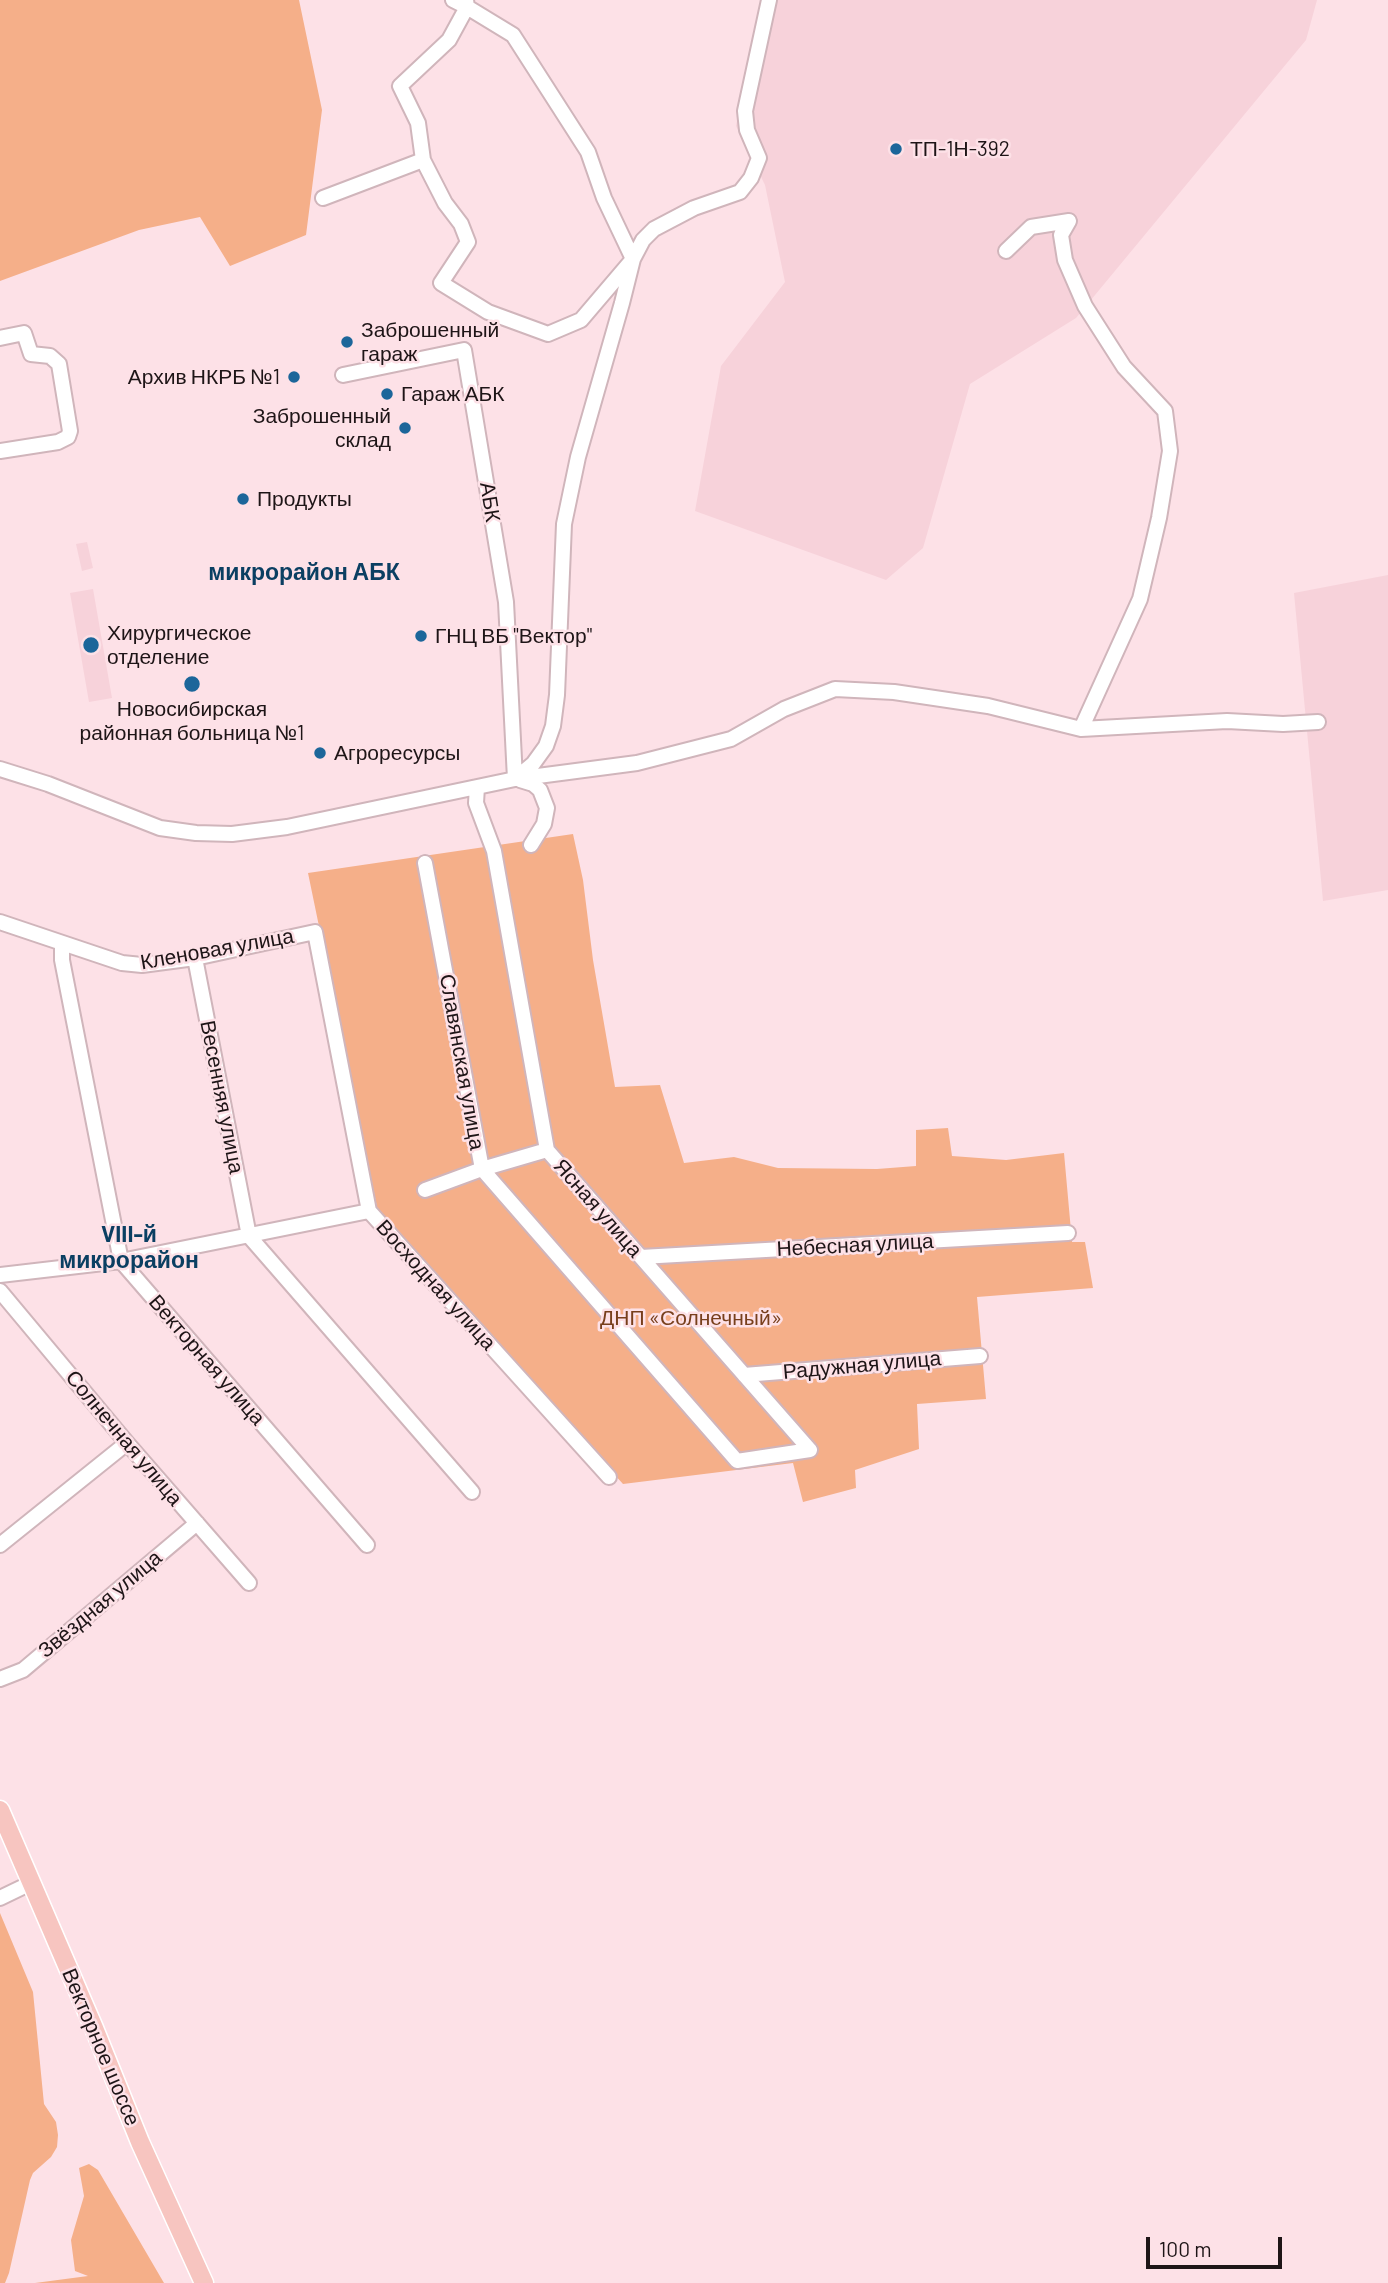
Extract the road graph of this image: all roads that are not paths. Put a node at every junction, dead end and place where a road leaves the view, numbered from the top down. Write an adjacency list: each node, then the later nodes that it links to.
1 (453, 0): 3 (street)
2 (769, 0): 7 (street)
3 (467, 4): 4 (street); 7 (street)
4 (423, 160): 5 (street); 7 (street)
5 (323, 198)
6 (1006, 251): 12 (street)
7 (633, 259): 14 (street)
8 (0, 338): 10 (street)
9 (343, 375): 14 (street, АБК)
10 (0, 451)
11 (1318, 722): 12 (street)
12 (1081, 729): 14 (street)
13 (0, 769): 15 (street)
14 (516, 779): 15 (street); 16 (street)
15 (477, 787): 22 (street, Ясная улица)
16 (531, 845)
17 (425, 863): 23 (street, Славянская улица)
18 (0, 922): 20 (street, Кленовая улица)
19 (315, 932): 21 (street, Кленовая улица); 25 (street, Восходная улица)
20 (62, 943): 21 (street, Кленовая улица); 29 (street, Векторная улица)
21 (195, 958): 27 (street, Весенняя улица)
22 (547, 1150): 23 (street); 28 (street, Ясная улица)
23 (482, 1169): 24 (street); 35 (street, Славянская улица)
24 (425, 1190)
25 (369, 1211): 27 (street); 36 (street, Восходная улица)
26 (1069, 1233): 28 (street, Небесная улица)
27 (249, 1236): 29 (street); 37 (street)
28 (641, 1257): 33 (street, Ясная улица)
29 (121, 1261): 30 (street); 40 (street, Векторная улица)
30 (0, 1275)
31 (0, 1292): 34 (street, Солнечная улица)
32 (980, 1356): 33 (street, Радужная улица)
33 (744, 1375): 35 (street, Ясная улица)
34 (127, 1443): 38 (street, Солнечная улица); 39 (street)
35 (810, 1450)
36 (609, 1477)
37 (472, 1492)
38 (197, 1523): 41 (street, Солнечная улица); 42 (street, Звёздная улица)
39 (0, 1545)
40 (367, 1545)
41 (249, 1583)
42 (0, 1679)
43 (0, 1810): 44 (main road, Векторное шоссе)
44 (31, 1883): 45 (street); 46 (main road, Векторное шоссе)
45 (0, 1898)
46 (204, 2283)

